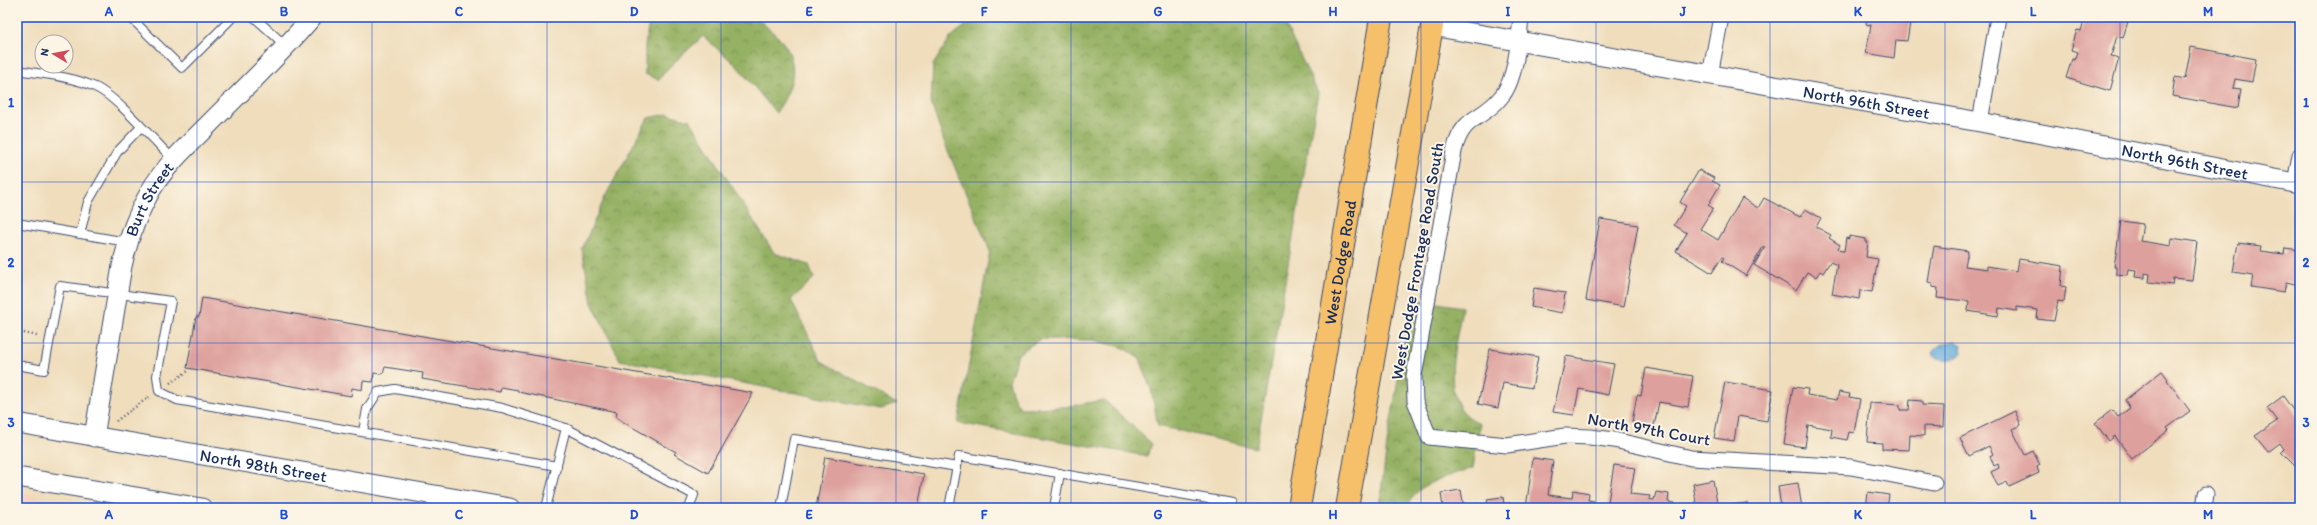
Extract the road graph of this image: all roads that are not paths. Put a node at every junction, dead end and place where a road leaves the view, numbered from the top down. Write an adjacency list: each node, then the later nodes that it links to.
1 (130, 17): 2 (lane)
2 (233, 17)
3 (254, 17): 11 (lane)
4 (312, 17): 11 (street, Burt Street)
5 (1379, 17): 42 (highway, West Dodge Road)
6 (1521, 17): 10 (street, West Dodge Frontage Road South)
7 (1721, 17): 13 (street)
8 (1998, 17): 14 (street)
9 (1432, 26): 10 (street, North 96th Street); 43 (highway)
10 (1518, 42): 13 (street, North 96th Street); 28 (street, West Dodge Frontage Road South)
11 (286, 46): 17 (street, Burt Street)
12 (17, 70): 15 (lane)
13 (1710, 75): 14 (street, North 96th Street)
14 (1980, 122): 18 (street, North 96th Street)
15 (141, 127): 17 (lane); 20 (lane)
16 (2300, 155): 18 (street)
17 (174, 160): 21 (street, Burt Street)
18 (2298, 183)
19 (17, 223): 20 (lane)
20 (80, 234): 21 (lane)
21 (127, 242): 22 (street, Burt Street)
22 (117, 294): 23 (lane); 26 (lane); 27 (street, Burt Street)
23 (17, 365)
24 (17, 423): 27 (street, North 98th Street)
25 (566, 428): 26 (lane); 29 (lane); 37 (lane)
26 (363, 432): 29 (lane)
27 (94, 437): 35 (street, North 98th Street)
28 (1429, 437): 33 (street, North 97th Court)
29 (557, 466): 36 (lane)
30 (957, 467): 31 (lane); 38 (lane); 39 (lane)
31 (1060, 473): 40 (lane); 41 (lane)
32 (17, 477): 34 (street)
33 (1934, 483)
34 (202, 508)
35 (510, 508)
36 (546, 508)
37 (689, 508)
38 (781, 508)
39 (949, 508)
40 (1054, 508)
41 (1231, 508)
42 (1299, 508)
43 (1347, 508)

